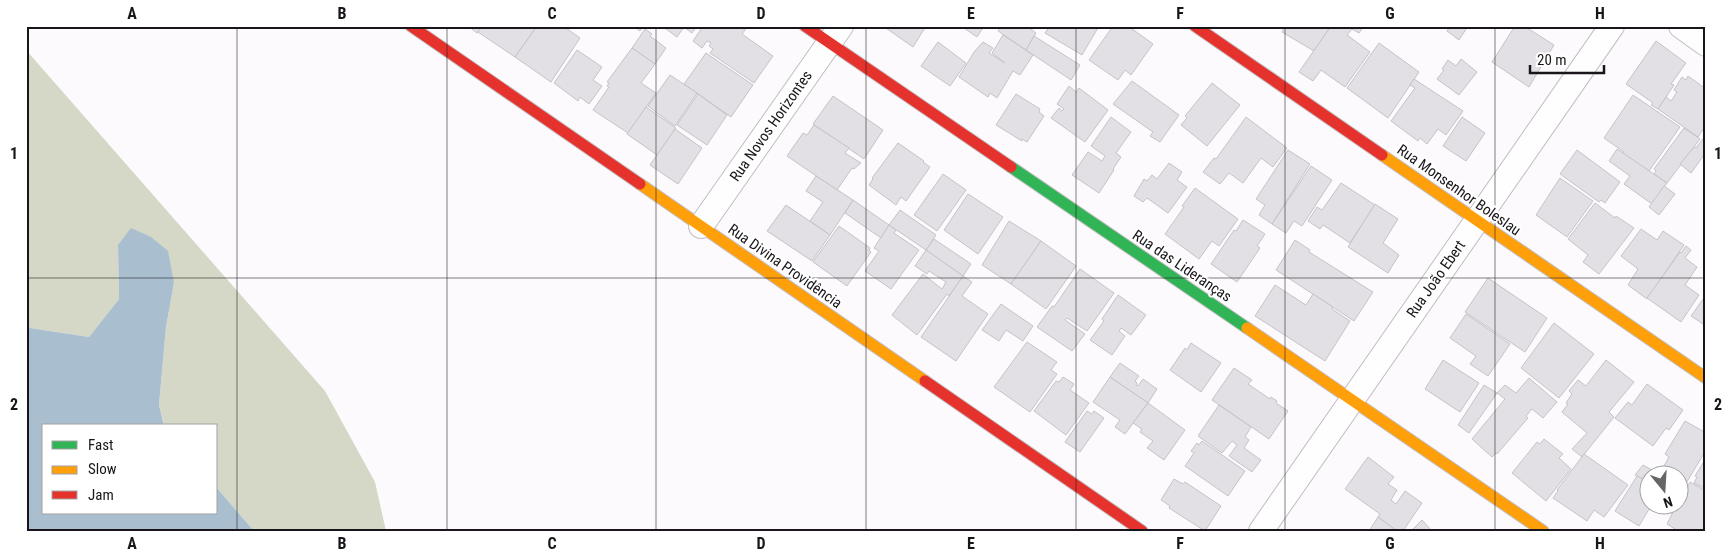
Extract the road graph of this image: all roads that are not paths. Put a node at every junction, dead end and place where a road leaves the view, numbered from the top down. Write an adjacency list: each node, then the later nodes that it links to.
1 (411, 26): 9 (street, Rua Divina Providência)
2 (805, 26): 6 (street, Rua das Lideranças)
3 (1195, 26): 8 (street, Rua Monsenhor Boleslau)
4 (1612, 26): 8 (street, Rua João Ebert)
5 (1681, 26): 7 (street)
6 (835, 34): 9 (street, Rua Novos Horizontes); 11 (street, Rua das Lideranças)
7 (1706, 44)
8 (1477, 220): 10 (street, Rua Monsenhor Boleslau); 11 (street, Rua João Ebert)
9 (701, 226): 12 (street, Rua Divina Providência)
10 (1706, 378)
11 (1352, 400): 13 (street, Rua João Ebert); 14 (street, Rua das Lideranças)
12 (1142, 531)
13 (1261, 531)
14 (1543, 531)

